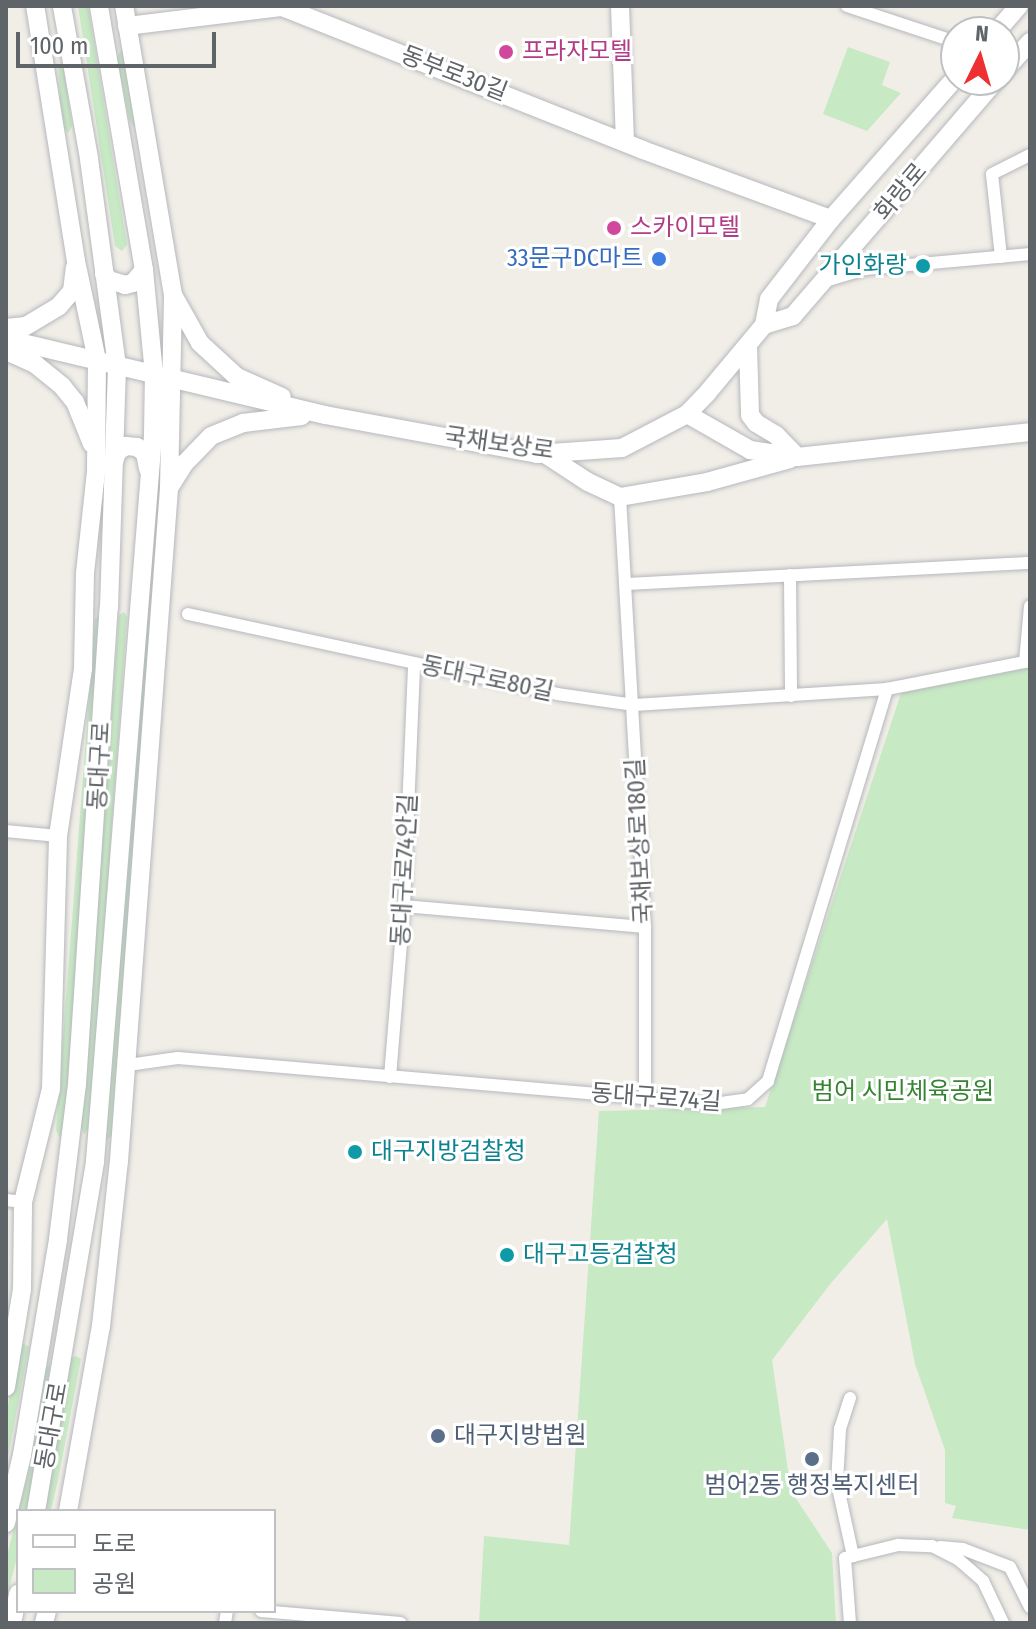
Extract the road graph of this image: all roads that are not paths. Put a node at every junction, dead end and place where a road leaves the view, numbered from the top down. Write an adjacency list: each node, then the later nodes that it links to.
1 (35, 6): 17 (main road)
2 (62, 6): 19 (main road, 동대구로)
3 (99, 6): 18 (main road, 동대구로)
4 (124, 6): 8 (main road)
5 (620, 6): 12 (main road)
6 (847, 6): 9 (street)
7 (282, 7): 8 (main road); 12 (main road, 동부로30길)
8 (127, 26): 21 (main road)
9 (940, 37)
10 (940, 95): 14 (main road, 화랑로)
11 (982, 96): 20 (main road, 화랑로)
12 (625, 140): 14 (main road, 동부로30길)
13 (1030, 155): 16 (street)
14 (831, 219): 22 (main road, 화랑로)
15 (1030, 254): 16 (street)
16 (1001, 257): 20 (street)
17 (76, 261): 23 (main road); 27 (main road)
18 (144, 270): 19 (main road); 29 (main road, 동대구로)
19 (104, 274): 28 (main road, 동대구로)
20 (822, 282): 22 (main road, 화랑로)
21 (173, 295): 29 (main road); 31 (main road)
22 (764, 325): 25 (main road, 화랑로)
23 (6, 328)
24 (6, 339): 27 (main road, 국채보상로)
25 (748, 346): 30 (main road, 화랑로); 34 (main road)
26 (6, 351): 36 (main road)
27 (97, 360): 28 (main road, 국채보상로); 36 (main road)
28 (117, 366): 29 (main road, 국채보상로); 35 (main road, 동대구로)
29 (163, 376): 31 (main road, 국채보상로); 37 (main road, 동대구로); 38 (main road, 동대구로)
30 (687, 414): 33 (main road, 국채보상로); 34 (main road)
31 (325, 415): 33 (main road, 국채보상로); 38 (main road)
32 (1030, 432): 34 (main road)
33 (545, 454): 39 (main road)
34 (797, 457): 39 (main road)
35 (114, 462): 37 (main road); 58 (main road, 동대구로)
36 (96, 472): 51 (main road, 동대구로)
37 (150, 479): 59 (main road, 동대구로)
38 (169, 488): 54 (main road, 동대구로)
39 (620, 497): 42 (street, 국채보상로180길)
40 (1030, 563): 41 (street)
41 (790, 575): 42 (street); 48 (street)
42 (628, 584): 49 (street, 국채보상로180길)
43 (1030, 606): 45 (street)
44 (188, 614): 46 (street, 동대구로80길)
45 (1027, 661): 47 (street, 동대구로80길)
46 (414, 663): 49 (street, 동대구로80길); 52 (street, 동대구로74안길)
47 (887, 689): 48 (street, 동대구로80길); 56 (street, 동대구로74길)
48 (791, 696): 49 (street, 동대구로80길)
49 (634, 705): 53 (street, 국채보상로180길)
50 (6, 831): 51 (street)
51 (58, 836): 57 (main road, 동대구로)
52 (404, 906): 53 (street); 55 (street, 동대구로74안길)
53 (645, 927): 56 (street, 국채보상로180길)
54 (128, 1065): 55 (street, 동대구로74길); 63 (main road, 동대구로)
55 (390, 1077): 56 (street, 동대구로74길)
56 (645, 1098)
57 (15, 1201): 60 (main road, 동대구로)
58 (39, 1348): 59 (main road); 64 (main road, 동대구로)
59 (65, 1355): 62 (main road, 동대구로)
60 (6, 1387)
61 (850, 1398): 66 (street)
62 (36, 1509)
63 (68, 1509)
64 (6, 1523)
65 (932, 1546): 66 (street); 67 (street); 71 (street)
66 (853, 1556): 70 (street)
67 (1030, 1607)
68 (276, 1612): 69 (street)
69 (400, 1623)
70 (850, 1623)
71 (1003, 1623)

